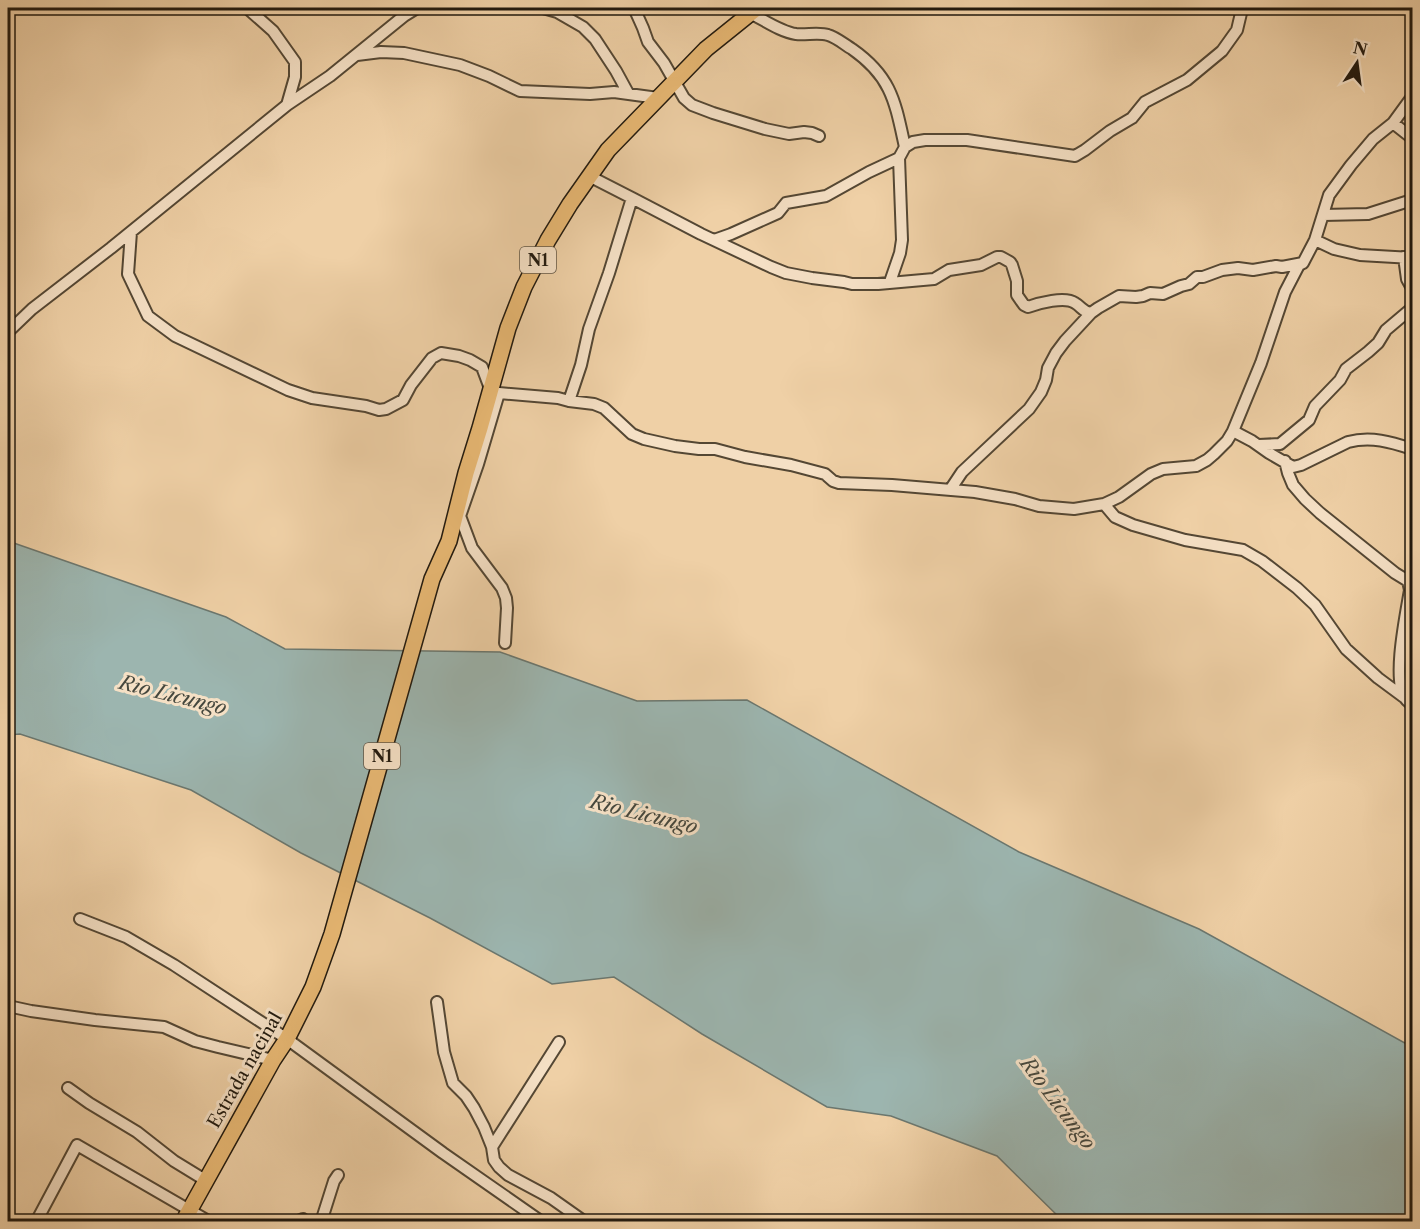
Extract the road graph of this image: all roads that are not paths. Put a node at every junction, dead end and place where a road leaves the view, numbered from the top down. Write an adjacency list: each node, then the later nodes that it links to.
1 (247, 8): 12 (street)
2 (417, 8): 7 (street)
3 (543, 8): 9 (street)
4 (634, 8): 8 (street)
5 (753, 9): 8 (highway, N1); 16 (street)
6 (1242, 9): 16 (street)
7 (357, 55): 9 (street); 12 (street)
8 (675, 81): 11 (highway, N1); 14 (street)
9 (628, 93): 11 (street)
10 (1413, 97): 13 (street)
11 (658, 98): 18 (highway, N1)
12 (287, 105): 22 (street)
13 (1393, 123): 15 (street); 21 (street)
14 (819, 136)
15 (1413, 138)
16 (904, 147): 17 (street)
17 (899, 158): 23 (street); 27 (street)
18 (589, 176): 19 (street); 32 (highway, N1)
19 (632, 198): 23 (street); 33 (street)
20 (1413, 200): 21 (street)
21 (1323, 215): 24 (street)
22 (130, 232): 31 (street); 32 (street)
23 (714, 240): 27 (street)
24 (1315, 240): 25 (street); 26 (street)
25 (1408, 258): 28 (street)
26 (1303, 263): 30 (street); 34 (street)
27 (890, 282): 30 (street)
28 (1413, 288)
29 (1413, 308): 35 (street)
30 (1091, 313): 38 (street)
31 (8, 332)
32 (495, 392): 33 (street); 40 (street); 45 (highway, Estrada nacinal / N1)
33 (569, 402): 38 (street)
34 (1233, 431): 35 (street); 39 (street)
35 (1259, 445): 37 (street)
36 (1413, 449): 37 (street)
37 (1285, 461): 41 (street)
38 (950, 490): 39 (street)
39 (1104, 504): 41 (street)
40 (505, 643)
41 (1409, 701)
42 (80, 919): 45 (street)
43 (437, 1002): 49 (street)
44 (8, 1006): 47 (street)
45 (287, 1039): 47 (highway, Estrada nacinal / N1); 58 (street)
46 (559, 1042): 49 (street)
47 (273, 1060): 51 (highway, Estrada nacinal / N1)
48 (68, 1088): 51 (street)
49 (492, 1147): 59 (street)
50 (338, 1175): 57 (street)
51 (205, 1180): 52 (highway, Estrada nacinal / N1)
52 (186, 1216): 53 (street); 54 (street)
53 (36, 1221)
54 (210, 1221)
55 (296, 1221): 56 (street)
56 (307, 1221)
57 (321, 1221)
58 (542, 1221)
59 (585, 1221)

